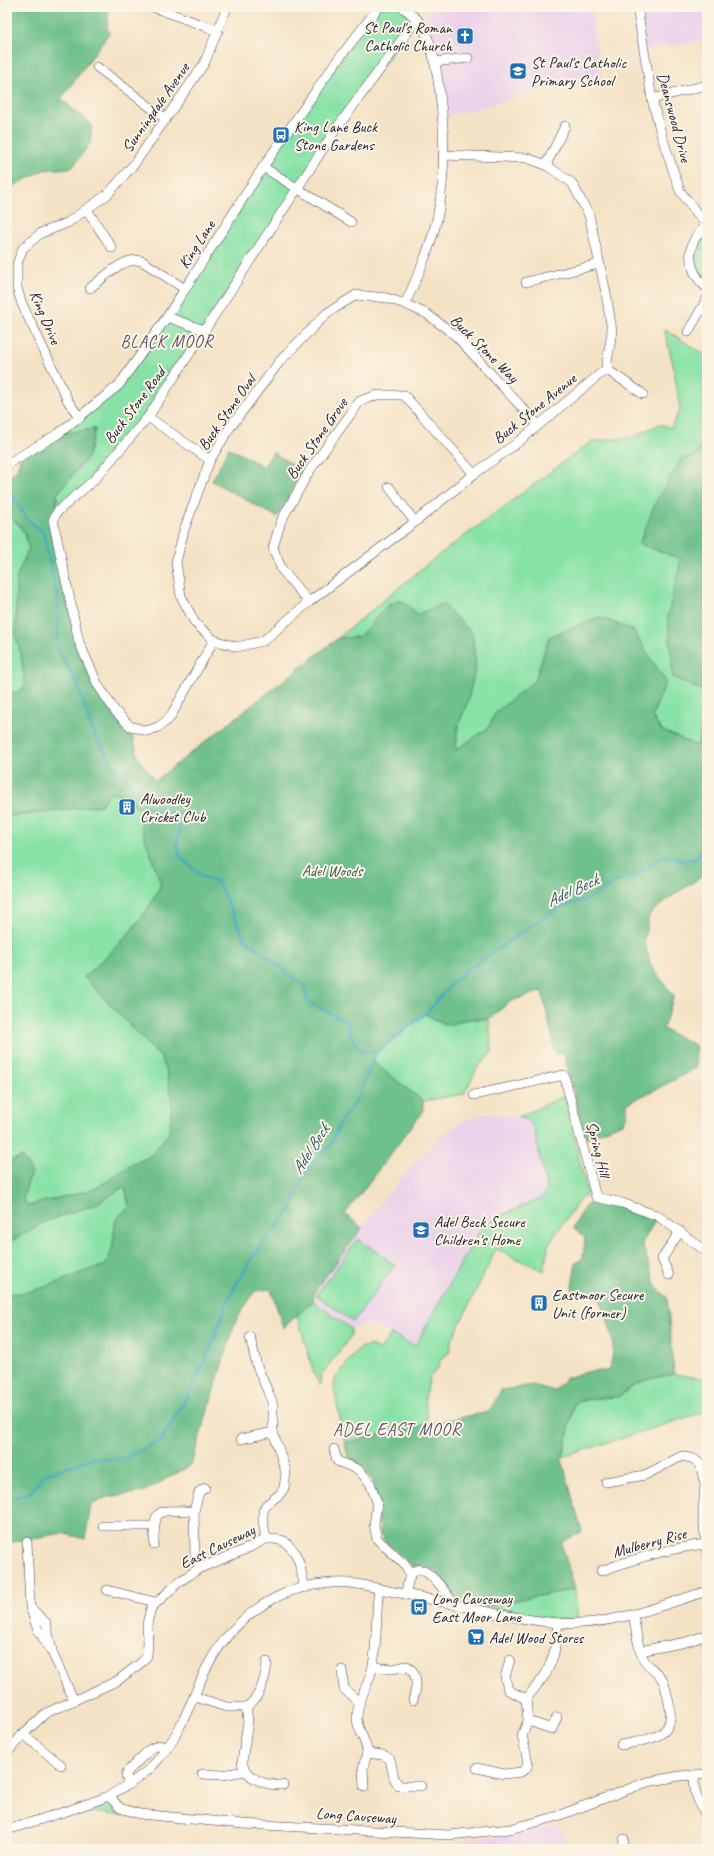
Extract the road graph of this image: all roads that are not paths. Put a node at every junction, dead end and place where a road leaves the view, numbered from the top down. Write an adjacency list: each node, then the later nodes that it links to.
1 (227, 7): 7 (street, Sunningdale Avenue)
2 (379, 7): 17 (street, King Lane)
3 (402, 7): 6 (street)
4 (637, 7): 12 (street, Deanswood Drive)
5 (158, 8): 7 (street)
6 (417, 19): 9 (street); 18 (street, Buck Stone Road)
7 (218, 31): 13 (street, Sunningdale Avenue)
8 (468, 58): 9 (street)
9 (434, 62): 15 (street)
10 (97, 67): 13 (street)
11 (707, 85): 12 (street)
12 (652, 98): 21 (street, Deanswood Drive)
13 (166, 119): 19 (street, Sunningdale Avenue)
14 (565, 126): 16 (street)
15 (443, 155): 16 (street); 30 (street)
16 (546, 165): 23 (street)
17 (263, 167): 18 (street); 26 (street, King Lane)
18 (297, 189): 20 (street); 32 (street, Buck Stone Road)
19 (87, 210): 22 (street); 37 (street, King Drive)
20 (351, 222)
21 (707, 225): 27 (street)
22 (112, 248)
23 (599, 264): 24 (street); 34 (street)
24 (526, 282)
25 (90, 288): 26 (street)
26 (185, 288): 31 (street, King Lane)
27 (707, 288)
28 (356, 295): 30 (street, Buck Stone Way); 39 (street, Buck Stone Oval)
29 (707, 299): 33 (street)
30 (405, 304): 38 (street, Buck Stone Way)
31 (167, 317): 32 (street); 37 (street, King Lane)
32 (204, 330): 36 (street, Buck Stone Road)
33 (688, 332)
34 (606, 369): 35 (street); 38 (street, Buck Stone Avenue)
35 (643, 394)
36 (148, 417): 39 (street); 45 (street, Buck Stone Road)
37 (80, 418): 40 (street, King Lane)
38 (538, 425): 41 (street, Buck Stone Avenue)
39 (210, 460): 45 (street, Buck Stone Oval)
40 (7, 464)
41 (474, 474): 43 (street, Buck Stone Avenue); 44 (street, Buck Stone Grove)
42 (389, 487): 43 (street)
43 (415, 522): 44 (street, Buck Stone Avenue)
44 (309, 602): 45 (street, Buck Stone Avenue)
45 (214, 640)
46 (474, 1094): 47 (street, Spring Hill)
47 (680, 1231): 48 (street, Spring Hill); 49 (street)
48 (707, 1252)
49 (668, 1275)
50 (250, 1336): 51 (street)
51 (273, 1432): 52 (street); 59 (street)
52 (241, 1439)
53 (334, 1449): 66 (street)
54 (606, 1482): 62 (street)
55 (205, 1488): 56 (street)
56 (194, 1511): 58 (street); 64 (street)
57 (103, 1526): 58 (street)
58 (154, 1526): 61 (street)
59 (266, 1539): 64 (street, East Causeway); 67 (street, East Causeway)
60 (27, 1542): 85 (street)
61 (154, 1544)
62 (706, 1544): 63 (street); 65 (street, Mulberry Rise)
63 (707, 1553)
64 (200, 1568): 72 (street, East Causeway)
65 (601, 1571)
66 (411, 1576): 71 (street); 73 (street)
67 (305, 1588): 68 (street); 82 (street)
68 (379, 1589): 71 (street); 80 (street)
69 (107, 1590): 72 (street)
70 (707, 1591): 74 (street)
71 (406, 1594): 73 (street)
72 (155, 1602): 85 (street, East Causeway)
73 (454, 1604): 75 (street)
74 (633, 1614): 75 (street); 77 (street)
75 (558, 1623): 83 (street)
76 (707, 1635): 77 (street)
77 (640, 1651): 91 (street)
78 (510, 1660): 83 (street)
79 (267, 1662): 87 (street)
80 (373, 1667): 84 (street); 86 (street)
81 (342, 1670): 86 (street)
82 (195, 1697): 87 (street); 92 (street)
83 (526, 1699): 89 (street)
84 (413, 1700)
85 (74, 1701): 90 (street, East Causeway)
86 (359, 1702): 94 (street)
87 (246, 1708): 97 (street)
88 (557, 1717): 89 (street)
89 (528, 1721): 96 (street)
90 (23, 1734): 93 (street, East Causeway); 95 (street)
91 (622, 1745)
92 (167, 1748): 101 (street); 101 (street)
93 (7, 1751)
94 (367, 1753): 103 (street); 104 (street)
95 (61, 1764)
96 (476, 1768)
97 (245, 1771): 98 (street); 102 (street)
98 (202, 1774)
99 (707, 1774): 100 (street, Long Causeway)
100 (694, 1775): 105 (street, Long Causeway); 106 (street)
101 (129, 1784): 105 (street)
102 (283, 1785)
103 (421, 1786)
104 (364, 1787)
105 (109, 1796): 107 (street)
106 (707, 1818)
107 (7, 1830)
108 (624, 1839): 110 (street)
109 (707, 1841): 111 (street)
110 (623, 1849)
111 (703, 1849)

